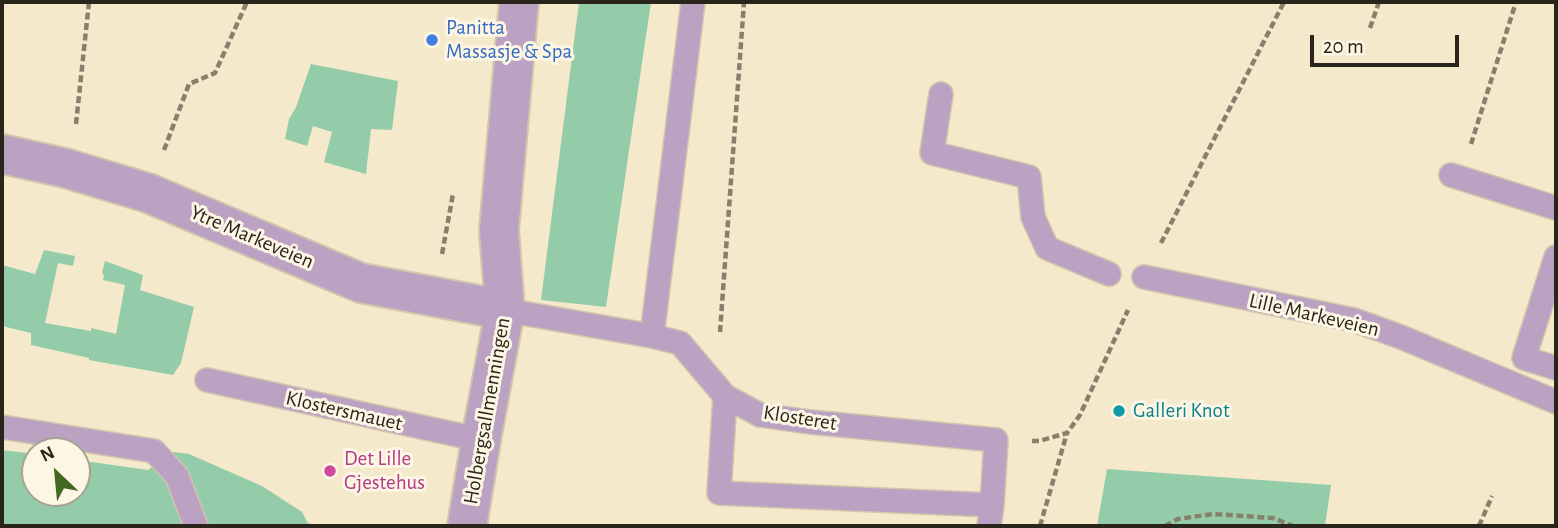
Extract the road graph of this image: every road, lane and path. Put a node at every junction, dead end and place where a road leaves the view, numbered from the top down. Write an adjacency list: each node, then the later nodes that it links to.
1 (89, 2): 11 (path)
2 (247, 2): 13 (path)
3 (519, 2): 16 (street, Holbergsallmenningen)
4 (692, 2): 18 (lane)
5 (744, 2): 17 (path)
6 (1379, 2): 8 (path)
7 (1516, 2): 12 (path)
8 (1370, 28)
9 (941, 94): 22 (lane, Lille Markeveien)
10 (2, 154): 11 (street, Ytre Markeveien)
11 (65, 169): 13 (street, Ytre Markeveien)
12 (1456, 176): 14 (lane)
13 (148, 193): 16 (street, Ytre Markeveien)
14 (1556, 208)
15 (1556, 257): 19 (lane)
16 (505, 310): 18 (lane, Klosteret); 25 (street, Holbergsallmenningen)
17 (720, 328)
18 (652, 335): 21 (lane, Klosteret)
19 (1556, 368)
20 (207, 380): 25 (lane, Klostersmauet)
21 (725, 396): 27 (lane, Klosteret); 27 (lane)
22 (1556, 402)
23 (2, 427): 28 (lane)
24 (1067, 433): 30 (path)
25 (481, 440): 29 (street, Holbergsallmenningen)
26 (1492, 496): 33 (path)
27 (991, 516)
28 (196, 526)
29 (467, 526)
30 (1040, 526)
31 (1165, 526): 32 (path)
32 (1293, 526)
33 (1479, 526)

